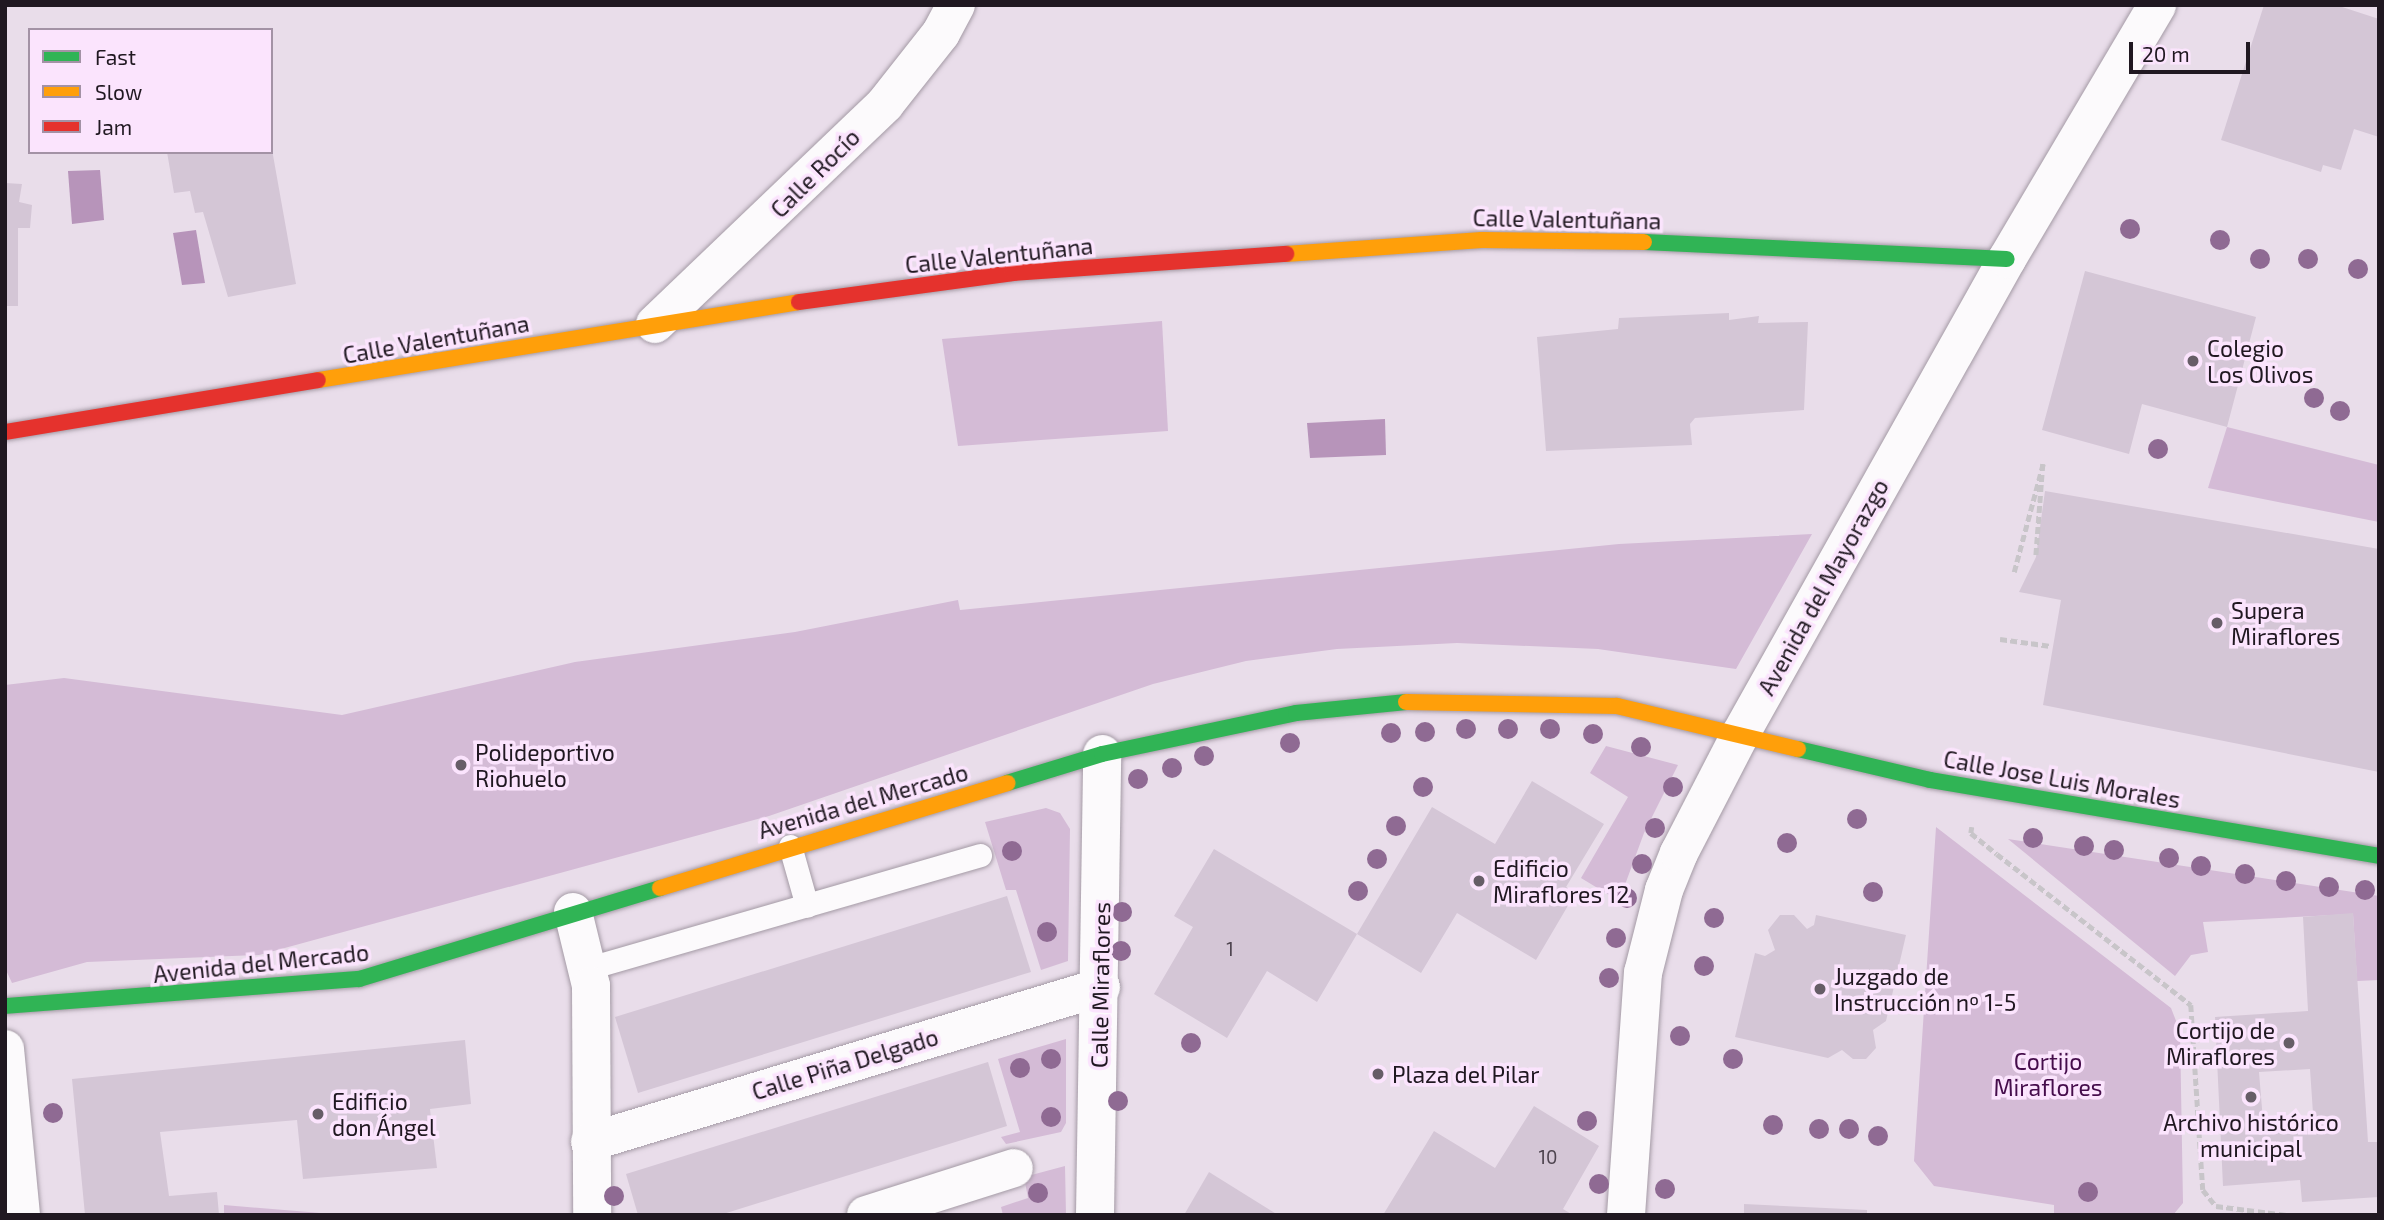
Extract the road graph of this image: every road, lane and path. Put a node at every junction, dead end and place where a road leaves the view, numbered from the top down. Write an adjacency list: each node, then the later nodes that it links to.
1 (956, 5): 4 (street, Calle Rocío)
2 (2157, 5): 3 (street, Avenida del Mayorazgo)
3 (2007, 259): 4 (street, Calle Valentuñana); 10 (street, Avenida del Mayorazgo)
4 (655, 324): 5 (street, Calle Valentuñana)
5 (5, 432)
6 (2036, 557): 7 (path)
7 (2014, 572)
8 (2000, 639): 9 (path)
9 (2051, 646)
10 (1740, 735): 11 (street, Avenida del Mercado); 15 (street, Calle Jose Luis Morales); 28 (street, Avenida del Mayorazgo)
11 (1102, 754): 13 (street, Avenida del Mercado); 19 (street, Calle Miraflores)
12 (1972, 821): 29 (path)
13 (790, 846): 16 (lane); 17 (street, Avenida del Mercado)
14 (980, 855): 16 (lane)
15 (2379, 856)
16 (807, 906): 18 (lane)
17 (573, 912): 18 (street); 20 (street, Avenida del Mercado)
18 (589, 968): 22 (street)
19 (1101, 987): 22 (street, Calle Piña Delgado); 27 (street, Calle Miraflores)
20 (5, 1006)
21 (5, 1049): 24 (street)
22 (590, 1142): 25 (street)
23 (1014, 1168): 26 (street)
24 (21, 1215)
25 (592, 1215)
26 (866, 1215)
27 (1095, 1215)
28 (1626, 1215)
29 (2286, 1215)

